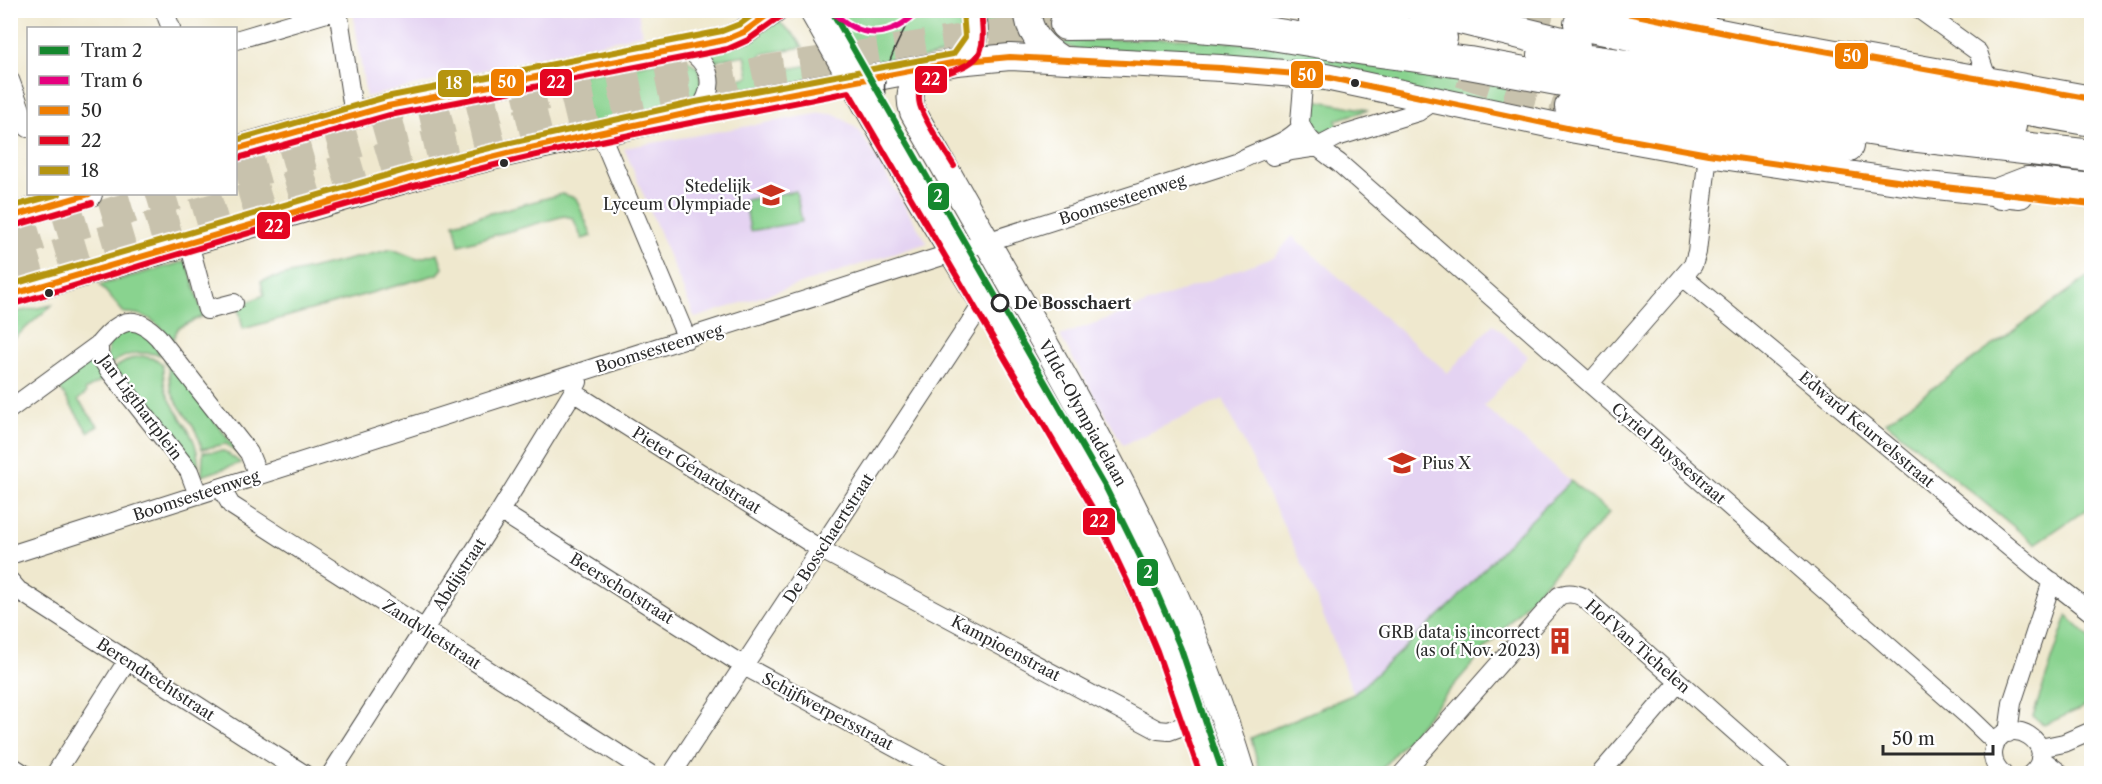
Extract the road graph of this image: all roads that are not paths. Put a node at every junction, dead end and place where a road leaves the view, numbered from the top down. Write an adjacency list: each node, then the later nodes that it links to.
1 (164, 10): 13 (street)
2 (338, 10): 14 (street); 28 (street)
3 (775, 10): 15 (main road)
4 (812, 10): 23 (main road, VIIde-Olympiadelaan)
5 (972, 10): 17 (main road)
6 (1028, 10): 16 (main road)
7 (1228, 10): 18 (highway)
8 (1423, 10): 18 (highway)
9 (1610, 10): 22 (main road)
10 (1920, 10): 22 (street)
11 (1066, 24): 37 (highway)
12 (1580, 24): 29 (highway)
13 (171, 27)
14 (237, 40)
15 (685, 48): 27 (street); 28 (main road)
16 (1061, 59): 17 (main road); 20 (main road)
17 (957, 62): 19 (main road)
18 (1643, 68): 33 (highway)
19 (925, 69): 23 (main road); 46 (main road, VIIde-Olympiadelaan)
20 (1304, 74): 24 (main road); 31 (street)
21 (10, 80): 30 (street)
22 (1988, 81): 25 (main road)
23 (854, 82): 27 (main road); 48 (main road, VIIde-Olympiadelaan)
24 (1437, 99): 34 (street); 36 (main road)
25 (2091, 99)
26 (1571, 107): 39 (highway)
27 (698, 111): 32 (main road)
28 (354, 116): 35 (main road)
29 (2091, 120)
30 (27, 125)
31 (1301, 127): 34 (street, Cyriel Buyssestraat); 38 (street, Boomsesteenweg)
32 (600, 132): 47 (main road); 53 (street)
33 (2091, 137)
34 (1318, 147): 38 (street); 56 (street, Cyriel Buyssestraat)
35 (237, 149)
36 (1707, 154): 41 (main road); 49 (street)
37 (2091, 156)
38 (1239, 161): 46 (street, Boomsesteenweg)
39 (2091, 172)
40 (2091, 189): 41 (highway)
41 (2001, 193): 44 (main road)
42 (82, 195): 43 (main road)
43 (56, 199): 45 (main road)
44 (2091, 204)
45 (10, 217)
46 (988, 242): 48 (street, Boomsesteenweg); 85 (main road, VIIde-Olympiadelaan)
47 (189, 243): 50 (main road); 51 (street)
48 (952, 253): 52 (main road, VIIde-Olympiadelaan); 53 (street, Boomsesteenweg)
49 (1683, 277): 56 (street); 66 (street, Edward Keurvelsstraat)
50 (10, 295)
51 (234, 303)
52 (983, 303): 63 (street, De Bosschaertstraat); 72 (main road, VIIde-Olympiadelaan)
53 (687, 339): 55 (street, Boomsesteenweg)
54 (99, 344): 58 (street); 59 (street, Jan Ligthartplein); 61 (street, Jan Ligthartplein)
55 (582, 372): 57 (street, Abdijstraat); 59 (street, Boomsesteenweg)
56 (1590, 383): 74 (street, Cyriel Buyssestraat)
57 (573, 392): 62 (street, Abdijstraat); 63 (street, Pieter Génardstraat)
58 (10, 409)
59 (258, 475): 60 (street, Boomsesteenweg)
60 (221, 488): 61 (street, Boomsesteenweg); 68 (street, Zandvlietstraat)
61 (198, 495): 64 (street, Boomsesteenweg)
62 (500, 511): 68 (street, Abdijstraat); 70 (street, Beerschotstraat)
63 (820, 549): 70 (street, De Bosschaertstraat); 72 (street, Kampioenstraat)
64 (10, 555)
65 (10, 581): 69 (street, Berendrechtstraat)
66 (2052, 581): 67 (street, Edward Keurvelsstraat); 74 (street)
67 (2091, 613)
68 (424, 629): 80 (street, Abdijstraat); 81 (street, Zandvlietstraat)
69 (128, 661): 78 (street); 79 (street, Berendrechtstraat)
70 (744, 666): 82 (street, De Bosschaertstraat); 83 (street, Schijfwerpersstraat)
71 (1679, 682): 86 (street, Hof Van Tichelen); 87 (street); 88 (street, Hof Van Tichelen)
72 (1194, 722): 84 (main road, VIIde-Olympiadelaan)
73 (2091, 731): 75 (street)
74 (1999, 744): 75 (street); 89 (street); 90 (street)
75 (2037, 760): 91 (street)
76 (10, 765): 77 (street)
77 (24, 774)
78 (55, 774)
79 (304, 774)
80 (331, 774)
81 (650, 774)
82 (672, 774)
83 (944, 774)
84 (1210, 774)
85 (1242, 774)
86 (1402, 774)
87 (1600, 774)
88 (1784, 774)
89 (1983, 774)
90 (2002, 774)
91 (2061, 774)

